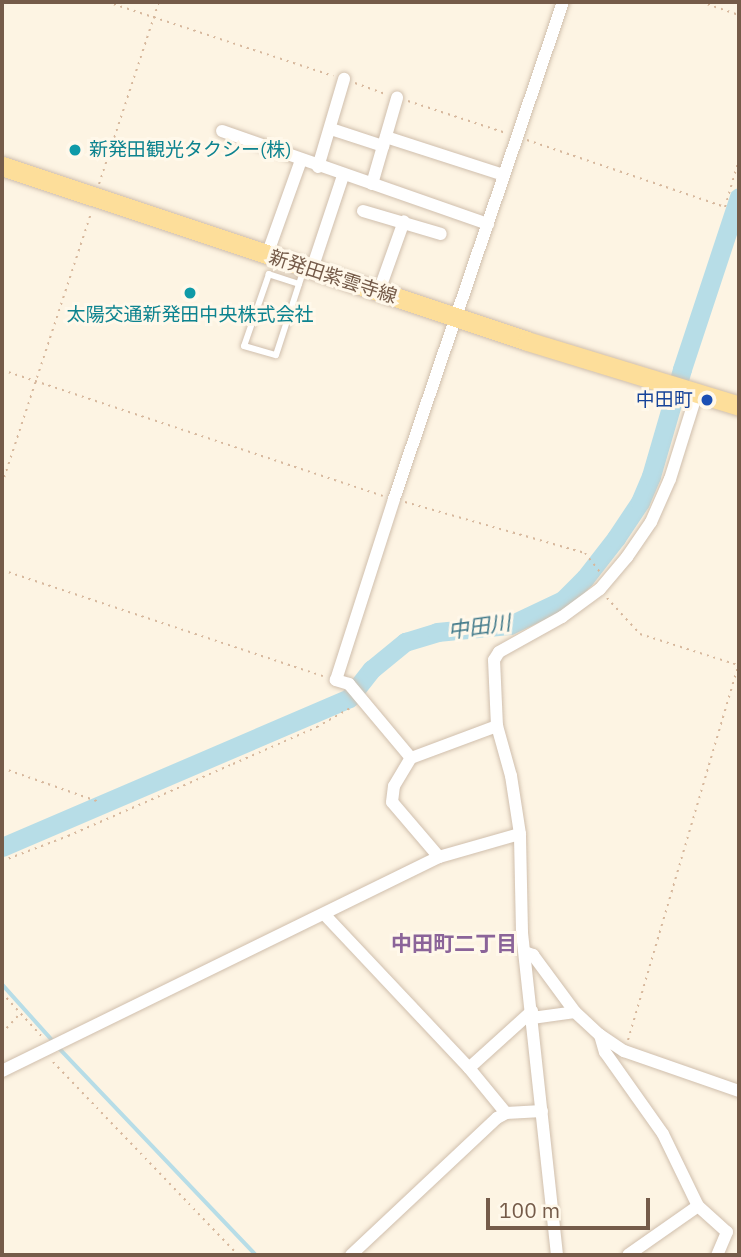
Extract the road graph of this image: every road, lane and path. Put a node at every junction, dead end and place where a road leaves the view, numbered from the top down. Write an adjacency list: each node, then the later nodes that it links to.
1 (107, 2): 6 (path)
2 (159, 2): 6 (path)
3 (563, 2): 11 (street)
4 (701, 2): 5 (path)
5 (739, 15)
6 (154, 18): 20 (path)
7 (344, 79): 9 (street)
8 (397, 98): 12 (street)
9 (331, 129): 12 (street); 16 (street)
10 (222, 131): 14 (street)
11 (518, 137): 13 (path); 17 (street)
12 (384, 141): 17 (street); 19 (street)
13 (739, 159)
14 (301, 160): 16 (street); 25 (street)
15 (2, 166): 20 (main road, 新発田紫雲寺線)
16 (318, 167): 18 (street)
17 (505, 174): 23 (street)
18 (343, 176): 19 (street); 26 (street)
19 (372, 184): 23 (street)
20 (96, 198): 25 (main road, 新発田紫雲寺線); 30 (path)
21 (363, 211): 22 (street)
22 (404, 221): 24 (street); 27 (street)
23 (488, 224): 28 (street)
24 (441, 234)
25 (267, 255): 26 (main road, 新発田紫雲寺線)
26 (305, 274): 26 (lane); 27 (main road, 新発田紫雲寺線)
27 (379, 292): 28 (main road, 新発田紫雲寺線)
28 (456, 317): 31 (main road, 新発田紫雲寺線); 34 (street)
29 (2, 370): 30 (path)
30 (36, 381): 33 (path); 34 (path)
31 (694, 392): 32 (main road); 37 (street)
32 (739, 407)
33 (2, 484)
34 (394, 499): 36 (path); 39 (street)
35 (2, 570): 39 (path)
36 (602, 574)
37 (600, 589): 38 (path); 41 (street)
38 (739, 665): 57 (path)
39 (343, 682): 40 (street)
40 (359, 697): 42 (street); 47 (path)
41 (498, 726): 42 (street); 45 (street)
42 (411, 758): 46 (street)
43 (2, 768): 44 (path)
44 (97, 801)
45 (520, 834): 46 (street); 49 (street)
46 (439, 857): 48 (street)
47 (2, 861)
48 (324, 914): 56 (street); 59 (street)
49 (525, 952): 51 (street); 53 (street)
50 (2, 993): 52 (path)
51 (575, 1013): 53 (street); 55 (street)
52 (20, 1014): 54 (path); 56 (path)
53 (532, 1015): 59 (street); 62 (street)
54 (2, 1033)
55 (600, 1035): 57 (street); 64 (street)
56 (49, 1049): 60 (street)
57 (624, 1051): 61 (street)
58 (53, 1062): 65 (path)
59 (469, 1068): 63 (street)
60 (2, 1071)
61 (739, 1091)
62 (541, 1111): 63 (street); 67 (street)
63 (506, 1112): 66 (street)
64 (698, 1206): 68 (street); 69 (street)
65 (238, 1255)
66 (351, 1255)
67 (557, 1255)
68 (630, 1255)
69 (717, 1255)

